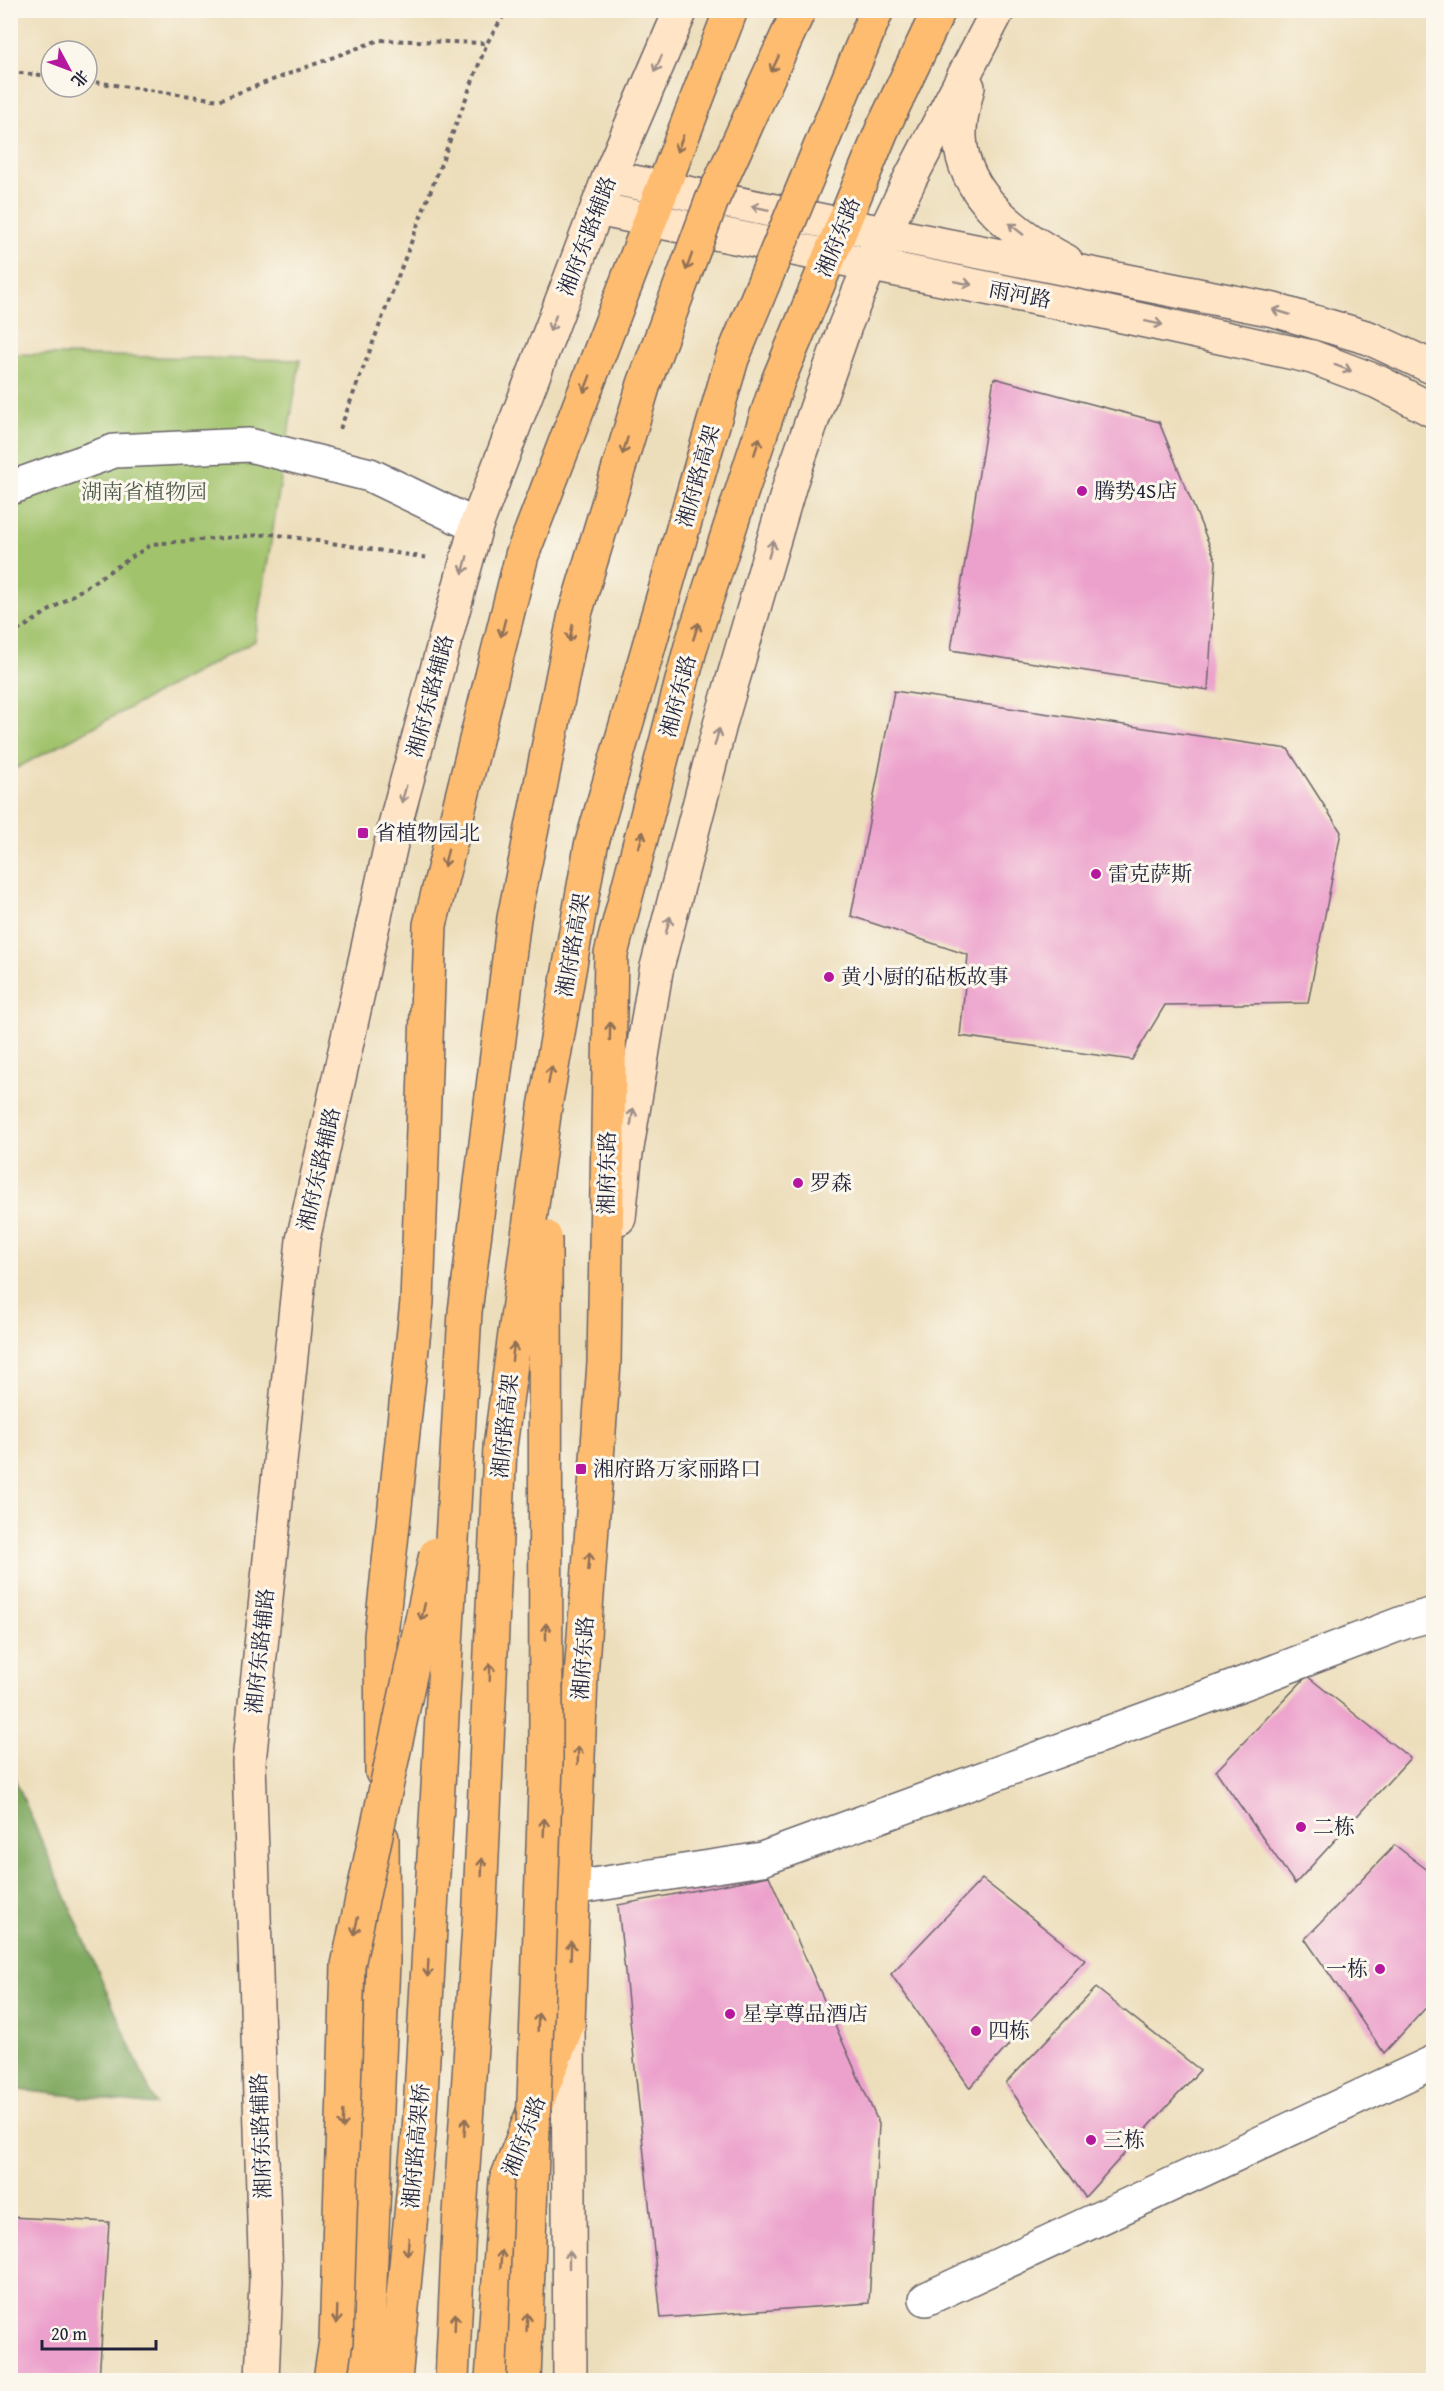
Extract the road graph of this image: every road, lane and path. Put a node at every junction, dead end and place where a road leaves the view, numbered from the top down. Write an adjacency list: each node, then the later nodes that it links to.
1 (507, 10): 8 (path)
2 (681, 10): 12 (main road, 湘府东路辅路, one-way to 12)
3 (730, 10): 13 (main road, one-way to 13)
4 (799, 10): 32 (main road, 湘府路高架, one-way to 32, bridge)
5 (878, 10): 30 (main road, 湘府路高架, one-way to 5, bridge)
6 (939, 10): 16 (main road, 湘府东路)
7 (992, 20): 17 (main road); 21 (main road, one-way to 7)
8 (487, 43): 11 (path); 25 (path)
9 (10, 72): 10 (path)
10 (39, 75)
11 (99, 83)
12 (609, 177): 13 (main road, 雨河路); 14 (main road, 湘府东路辅路)
13 (663, 188): 15 (main road); 16 (main road, 雨河路, one-way to 13)
14 (597, 209): 15 (main road, 雨河路); 27 (main road, 湘府东路辅路, one-way to 27)
15 (650, 220): 18 (main road, 雨河路); 41 (main road, one-way to 41)
16 (843, 225): 17 (main road, 雨河路); 18 (main road, 湘府东路)
17 (884, 233): 19 (main road); 21 (main road, 雨河路)
18 (830, 256): 19 (main road, 雨河路); 31 (main road, 湘府东路, one-way to 18)
19 (870, 264): 20 (main road, 雨河路); 22 (main road)
20 (931, 277): 22 (main road); 24 (main road, 雨河路, one-way to 24)
21 (1104, 277): 23 (main road, 雨河路, one-way to 21)
22 (840, 340): 31 (main road, one-way to 22)
23 (1434, 368)
24 (1434, 411)
25 (327, 464): 26 (street); 27 (street)
26 (10, 488)
27 (476, 526): 28 (main road, 湘府东路辅路)
28 (466, 564): 29 (path); 39 (main road, 湘府东路辅路, one-way to 39)
29 (10, 636)
30 (545, 1107): 43 (main road, 湘府路高架, one-way to 30, bridge); 45 (main road, one-way to 30, bridge)
31 (604, 1363): 34 (main road, 湘府东路, one-way to 31)
32 (458, 1453): 35 (main road, 湘府路高架, bridge); 40 (main road, one-way to 40, bridge)
33 (1434, 1614): 34 (street)
34 (573, 1888): 36 (main road, 湘府东路, one-way to 34)
35 (431, 1910): 42 (main road, 湘府路高架桥, one-way to 42)
36 (568, 2023): 44 (main road, 湘府东路, one-way to 36); 46 (main road, one-way to 36)
37 (1434, 2062): 38 (street)
38 (926, 2299)
39 (262, 2380)
40 (330, 2380)
41 (366, 2380)
42 (395, 2380)
43 (452, 2380)
44 (492, 2380)
45 (524, 2380)
46 (570, 2380)

